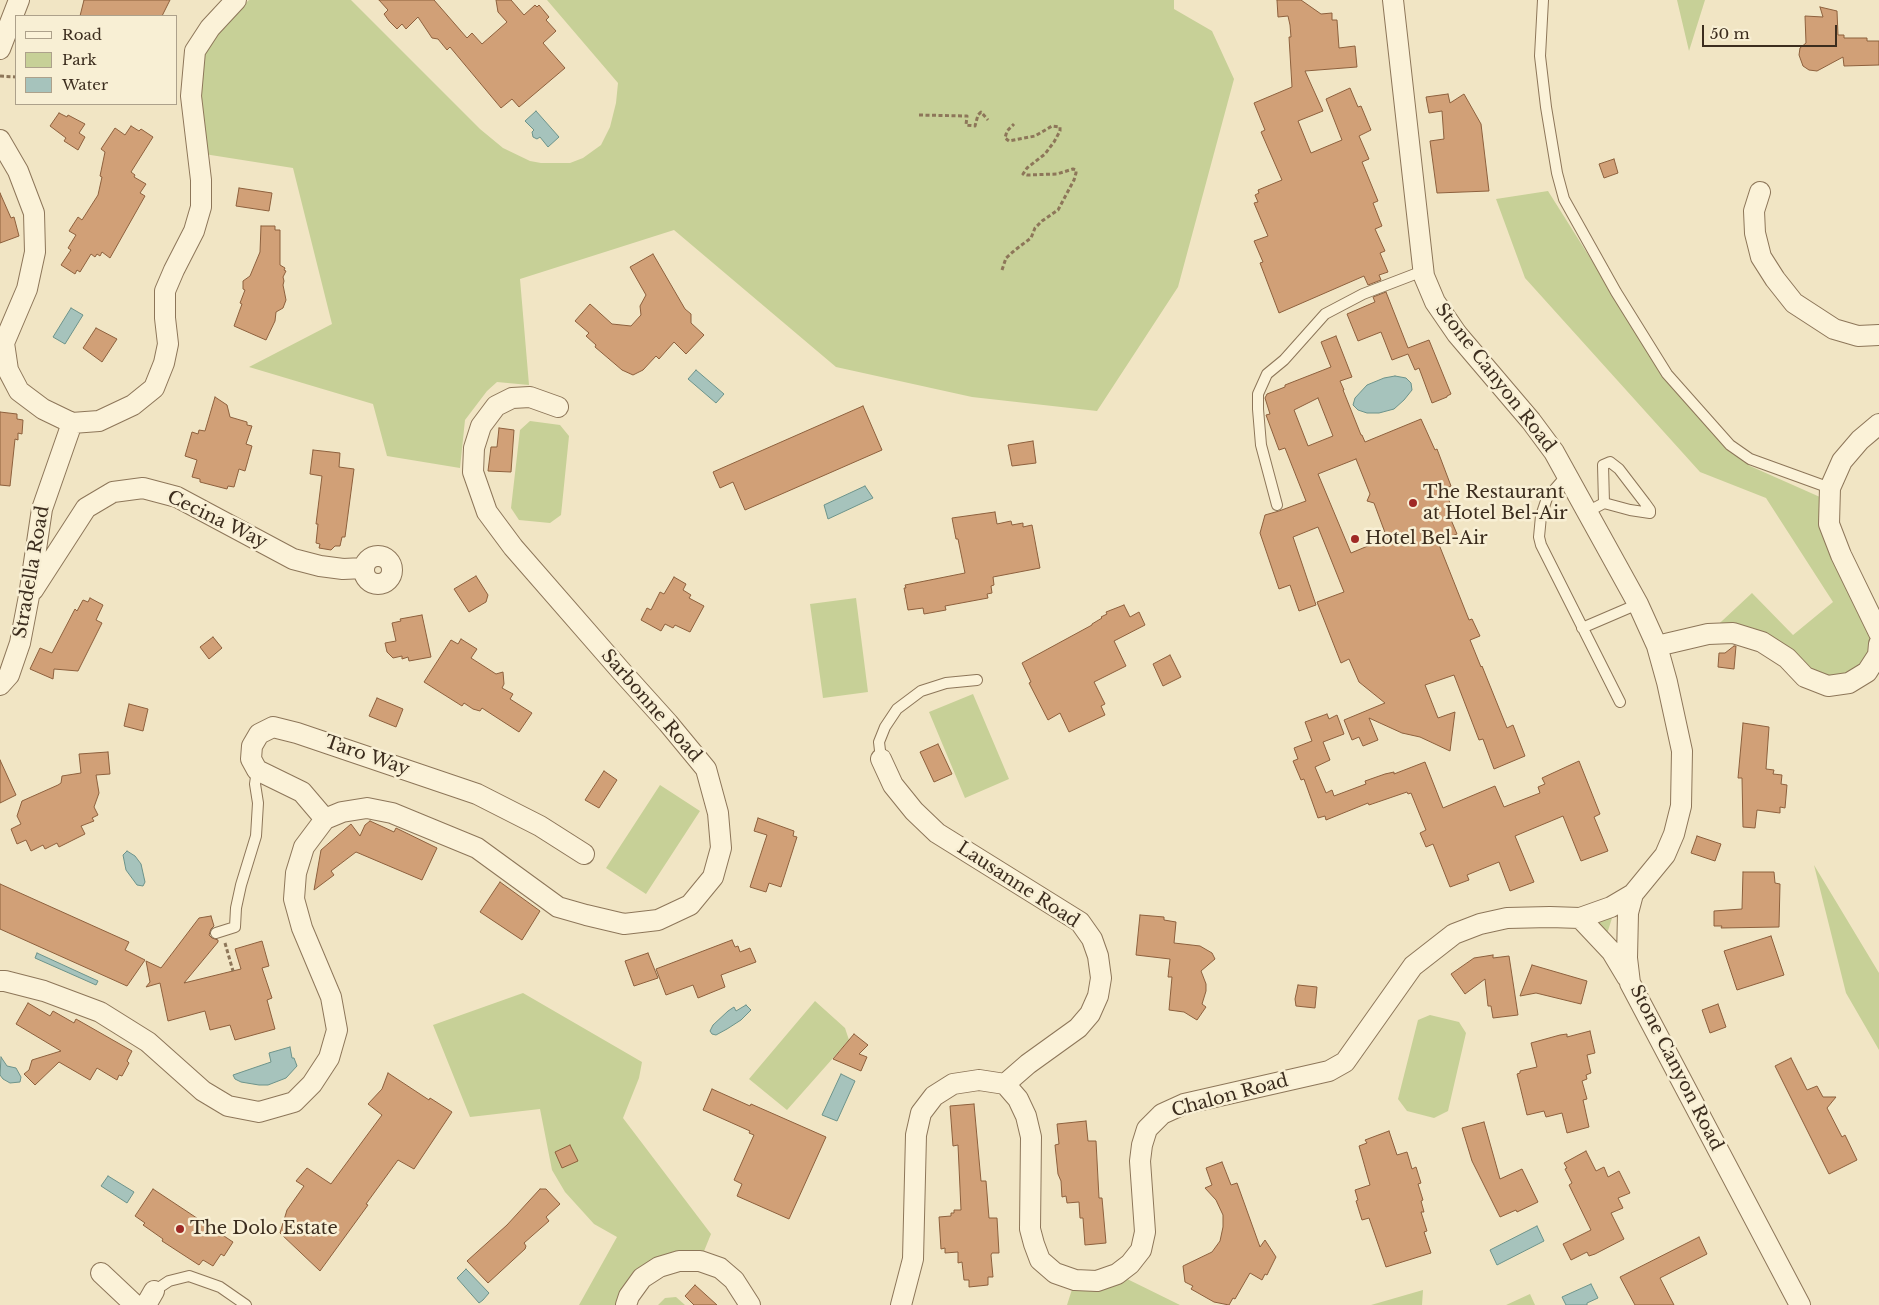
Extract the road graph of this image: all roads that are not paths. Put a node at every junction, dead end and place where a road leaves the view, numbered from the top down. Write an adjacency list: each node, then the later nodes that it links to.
1 (19, 0): 5 (street)
2 (236, 0): 11 (street)
3 (1393, 0): 8 (street, Stone Canyon Road)
4 (1543, 0): 14 (lane)
5 (0, 49)
6 (0, 140): 11 (street)
7 (1760, 192): 9 (street)
8 (1423, 271): 13 (street, Stone Canyon Road); 15 (lane)
9 (1879, 335)
10 (558, 406): 29 (street, Sarbonne Road)
11 (72, 423): 18 (street, Stradella Road)
12 (1879, 424): 14 (street)
13 (1567, 475): 16 (street, Stone Canyon Road); 20 (lane)
14 (1830, 488): 21 (street)
15 (1277, 505)
16 (1595, 507): 16 (lane); 19 (street, Stone Canyon Road)
17 (364, 568): 18 (street, Cecina Way)
18 (29, 596): 25 (street, Stradella Road)
19 (1638, 604): 20 (lane); 23 (street, Stone Canyon Road)
20 (1582, 628): 26 (lane)
21 (1879, 633)
22 (1879, 644): 23 (street)
23 (1656, 646): 31 (street, Stone Canyon Road)
24 (977, 680): 27 (lane)
25 (0, 685)
26 (1620, 702)
27 (881, 759): 36 (street, Lausanne Road)
28 (257, 770): 29 (street); 30 (street, Taro Way); 33 (lane)
29 (325, 819): 34 (street)
30 (584, 854)
31 (1633, 894): 32 (street, Chalon Road); 35 (street, Stone Canyon Road)
32 (1580, 918): 35 (street); 36 (street, Chalon Road)
33 (219, 932)
34 (0, 981)
35 (1630, 983): 44 (street, Stone Canyon Road)
36 (1005, 1084): 43 (street)
37 (101, 1273): 39 (street)
38 (150, 1298): 40 (lane)
39 (135, 1305)
40 (246, 1305)
41 (626, 1305): 42 (street)
42 (750, 1305)
43 (901, 1305)
44 (1800, 1305)

